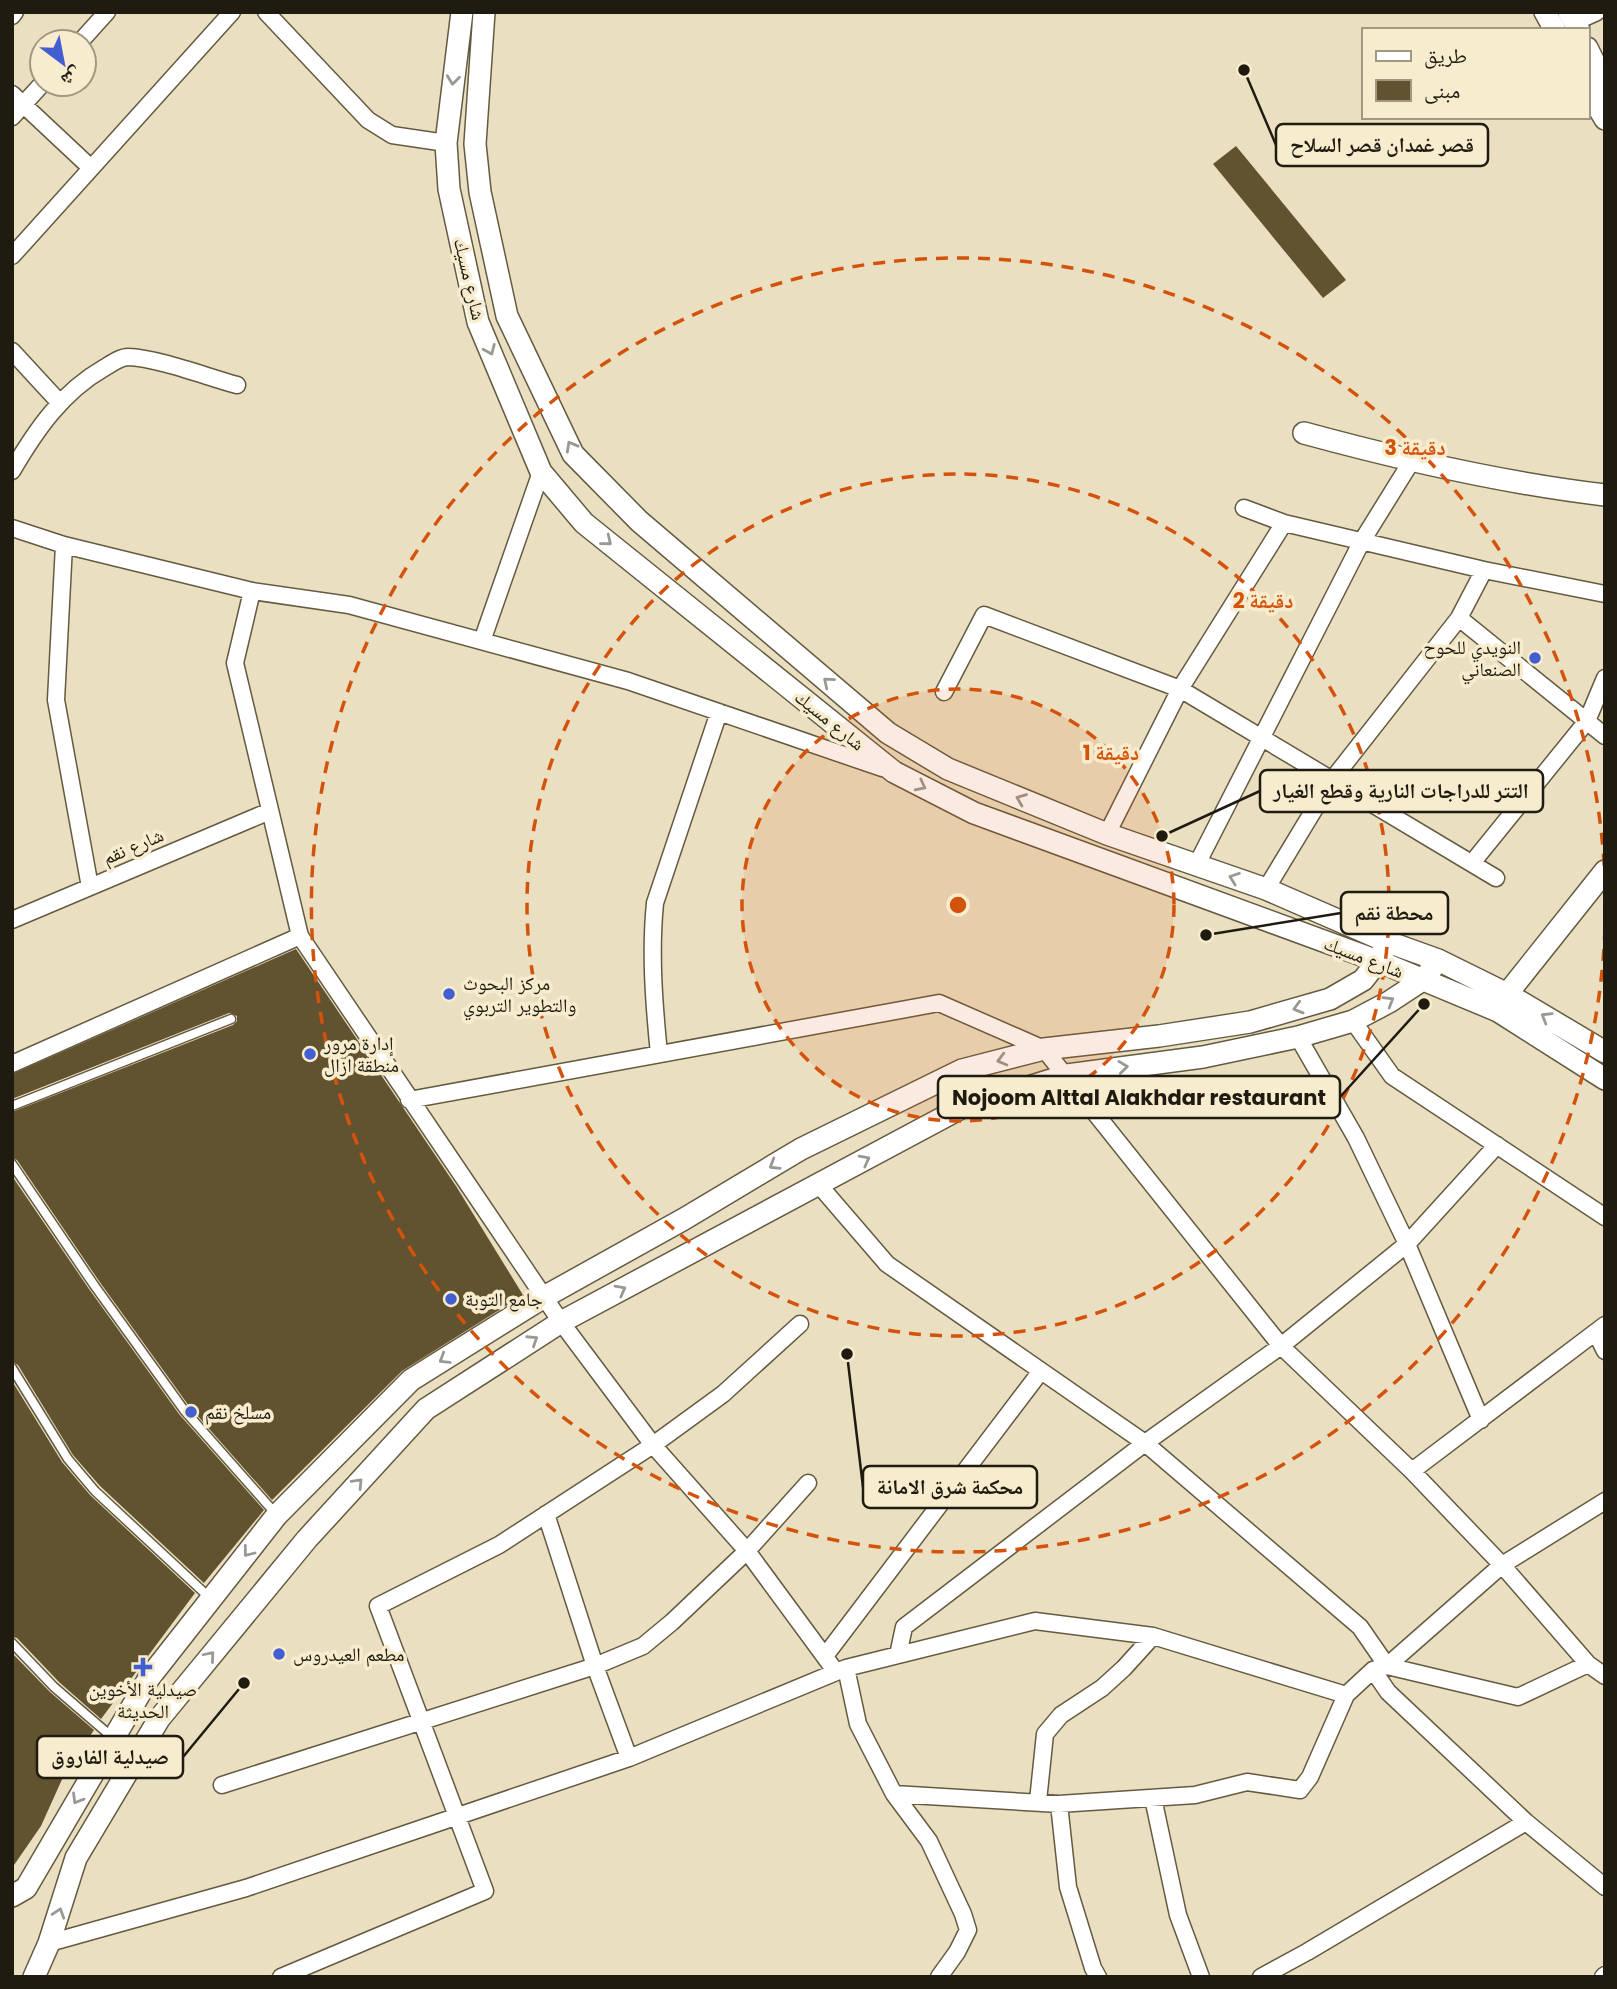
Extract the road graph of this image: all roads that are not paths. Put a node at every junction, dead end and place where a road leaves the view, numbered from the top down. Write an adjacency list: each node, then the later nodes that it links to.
1 (107, 12): 9 (street)
2 (232, 12): 17 (street)
3 (265, 12): 16 (street)
4 (462, 12): 16 (street, شارع مسيك, one-way to 16)
5 (484, 12): 47 (street, شارع مسيك, one-way to 5)
6 (1545, 12): 8 (street)
7 (1597, 12): 8 (street)
8 (1569, 23)
9 (93, 28)
10 (1589, 52): 11 (street)
11 (1605, 84)
12 (1589, 91): 15 (street)
13 (18, 99): 14 (street); 17 (street)
14 (12, 117)
15 (1605, 119)
16 (446, 143): 25 (street, شارع مسيك, one-way to 25)
17 (91, 168): 18 (street)
18 (12, 256)
19 (12, 351): 21 (street)
20 (237, 385): 21 (street)
21 (59, 402): 24 (street)
22 (1304, 433): 23 (street)
23 (1411, 462): 26 (street); 30 (street)
24 (12, 471)
25 (541, 472): 36 (street); 44 (street, شارع مسيك, one-way to 44)
26 (1605, 495)
27 (1244, 508): 28 (street)
28 (1284, 523): 30 (street); 38 (street)
29 (12, 528): 31 (street)
30 (1362, 541): 32 (street); 43 (street)
31 (64, 545): 33 (street); 52 (street)
32 (1484, 570): 34 (street); 35 (street)
33 (252, 591): 36 (street); 46 (street)
34 (1605, 594)
35 (1459, 618): 41 (street); 45 (street)
36 (482, 641): 40 (street)
37 (1605, 678): 41 (street)
38 (1180, 689): 39 (street); 43 (street); 47 (street)
39 (944, 692)
40 (719, 712): 44 (street); 65 (street)
41 (1587, 721): 42 (street); 48 (street)
42 (1605, 736)
43 (1260, 738): 45 (street); 49 (street)
44 (894, 772): 56 (street, شارع مسيك, one-way to 56)
45 (1332, 780): 48 (street); 53 (street)
46 (270, 811): 52 (street, شارع نقم); 55 (street)
47 (1107, 834): 49 (street, شارع مسيك)
48 (1472, 863): 51 (street)
49 (1197, 864): 53 (street, شارع مسيك, one-way to 49)
50 (1605, 871): 59 (street)
51 (1496, 878)
52 (90, 887): 54 (street, شارع نقم)
53 (1266, 889): 56 (street, شارع مسيك)
54 (12, 920)
55 (300, 936): 66 (street); 69 (street)
56 (1383, 951): 57 (street, شارع مسيك); 58 (street, شارع مسيك); 63 (street, one-way to 63)
57 (1438, 960): 58 (street); 59 (street, شارع مسيك)
58 (1424, 979): 61 (street, one-way to 58); 68 (street, شارع مسيك)
59 (1507, 994): 64 (street, شارع مسيك, one-way to 59)
60 (232, 1019): 70 (lane)
61 (1353, 1021): 62 (street); 71 (street)
62 (1298, 1037): 67 (street, one-way to 62); 75 (street)
63 (1044, 1049): 65 (street); 67 (street); 76 (street, one-way to 76)
64 (1605, 1052)
65 (659, 1054): 69 (street)
66 (12, 1064)
67 (1066, 1075): 73 (street, one-way to 67); 80 (street)
68 (1605, 1079)
69 (409, 1100): 76 (street)
70 (12, 1106)
71 (1497, 1145): 74 (street); 75 (street)
72 (12, 1164): 91 (lane)
73 (819, 1185): 77 (street, one-way to 73); 83 (street)
74 (1605, 1217)
75 (1407, 1244): 80 (street); 84 (street)
76 (544, 1297): 77 (street); 91 (street, one-way to 91)
77 (561, 1322): 86 (street); 117 (street, one-way to 77)
78 (800, 1324): 86 (street)
79 (1600, 1329): 81 (street); 84 (street)
80 (1281, 1346): 85 (street); 87 (street)
81 (1605, 1351)
82 (12, 1368): 94 (lane)
83 (1041, 1371): 85 (street); 98 (street)
84 (1481, 1420): 87 (street)
85 (1145, 1443): 97 (street); 101 (street)
86 (653, 1445): 90 (street); 92 (street)
87 (1412, 1471): 93 (street)
88 (808, 1483): 92 (street)
89 (1605, 1501): 93 (street)
90 (546, 1514): 100 (street); 105 (street)
91 (277, 1515): 94 (street, one-way to 94)
92 (747, 1550): 98 (street); 100 (street)
93 (1502, 1565): 99 (street); 101 (street)
94 (211, 1599): 106 (street)
95 (1153, 1636): 97 (street); 104 (street); 111 (street)
96 (12, 1643): 106 (lane)
97 (898, 1655): 102 (street)
98 (825, 1656): 102 (street)
99 (1588, 1664): 101 (street); 103 (street)
100 (594, 1666): 105 (street); 107 (street)
101 (1380, 1668): 104 (street); 114 (street)
102 (841, 1670): 107 (street); 109 (street)
103 (1605, 1676)
104 (1346, 1695): 110 (street)
105 (421, 1723): 108 (street); 113 (street)
106 (114, 1738): 116 (street, one-way to 116)
107 (629, 1758): 113 (street)
108 (222, 1785)
109 (894, 1794): 111 (street); 120 (street)
110 (1153, 1798): 112 (street); 122 (street)
111 (1038, 1801): 112 (street)
112 (1059, 1804): 121 (street)
113 (456, 1817): 117 (street); 119 (street)
114 (1526, 1822): 115 (street); 123 (street)
115 (1605, 1887)
116 (12, 1896)
117 (49, 1943): 118 (street)
118 (34, 1977)
119 (281, 1977)
120 (939, 1977)
121 (1098, 1977)
122 (1201, 1977)
123 (1261, 1977)

